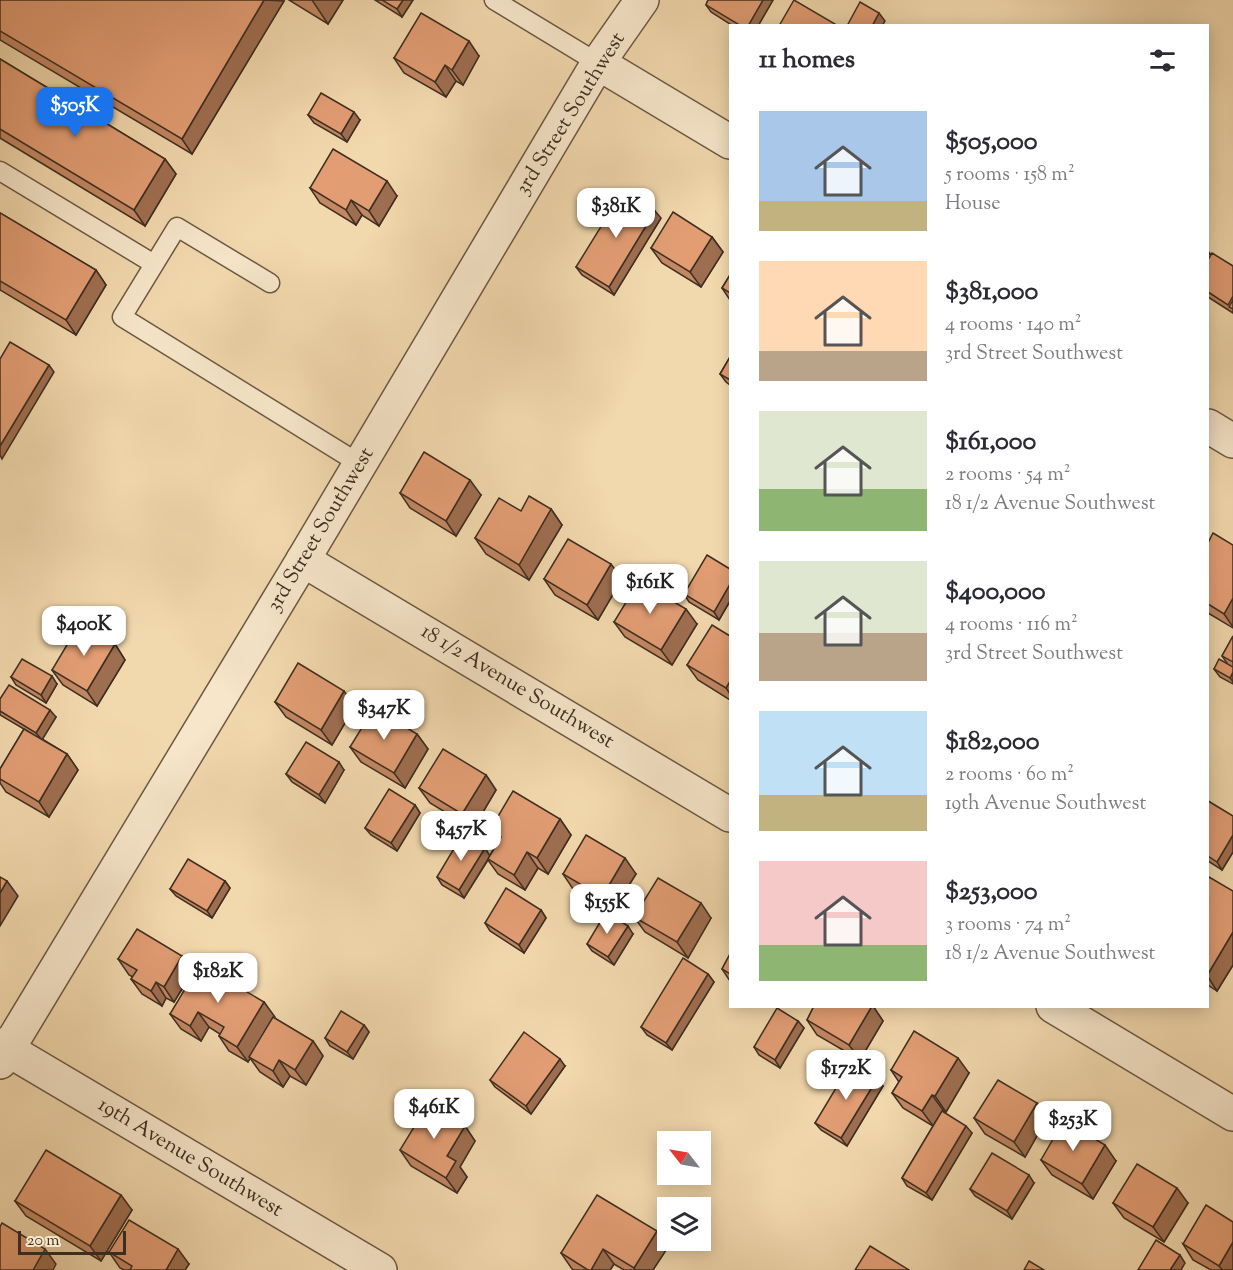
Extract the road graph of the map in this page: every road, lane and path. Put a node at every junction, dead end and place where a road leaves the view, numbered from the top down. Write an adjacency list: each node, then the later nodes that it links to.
1 (494, 0): 3 (lane)
2 (642, 0): 3 (street, 3rd Street Southwest)
3 (598, 63): 4 (street); 10 (street, 3rd Street Southwest)
4 (729, 141)
5 (0, 171): 6 (lane)
6 (154, 264): 7 (lane); 10 (lane)
7 (270, 283)
8 (1209, 427): 9 (street)
9 (1233, 441)
10 (360, 464): 11 (street, 3rd Street Southwest)
11 (303, 560): 12 (street, 18 1/2 Avenue Southwest); 14 (street, 3rd Street Southwest)
12 (729, 813)
13 (1056, 1008): 15 (street)
14 (2, 1052): 16 (street, 19th Avenue Southwest)
15 (1233, 1114)
16 (380, 1270)

